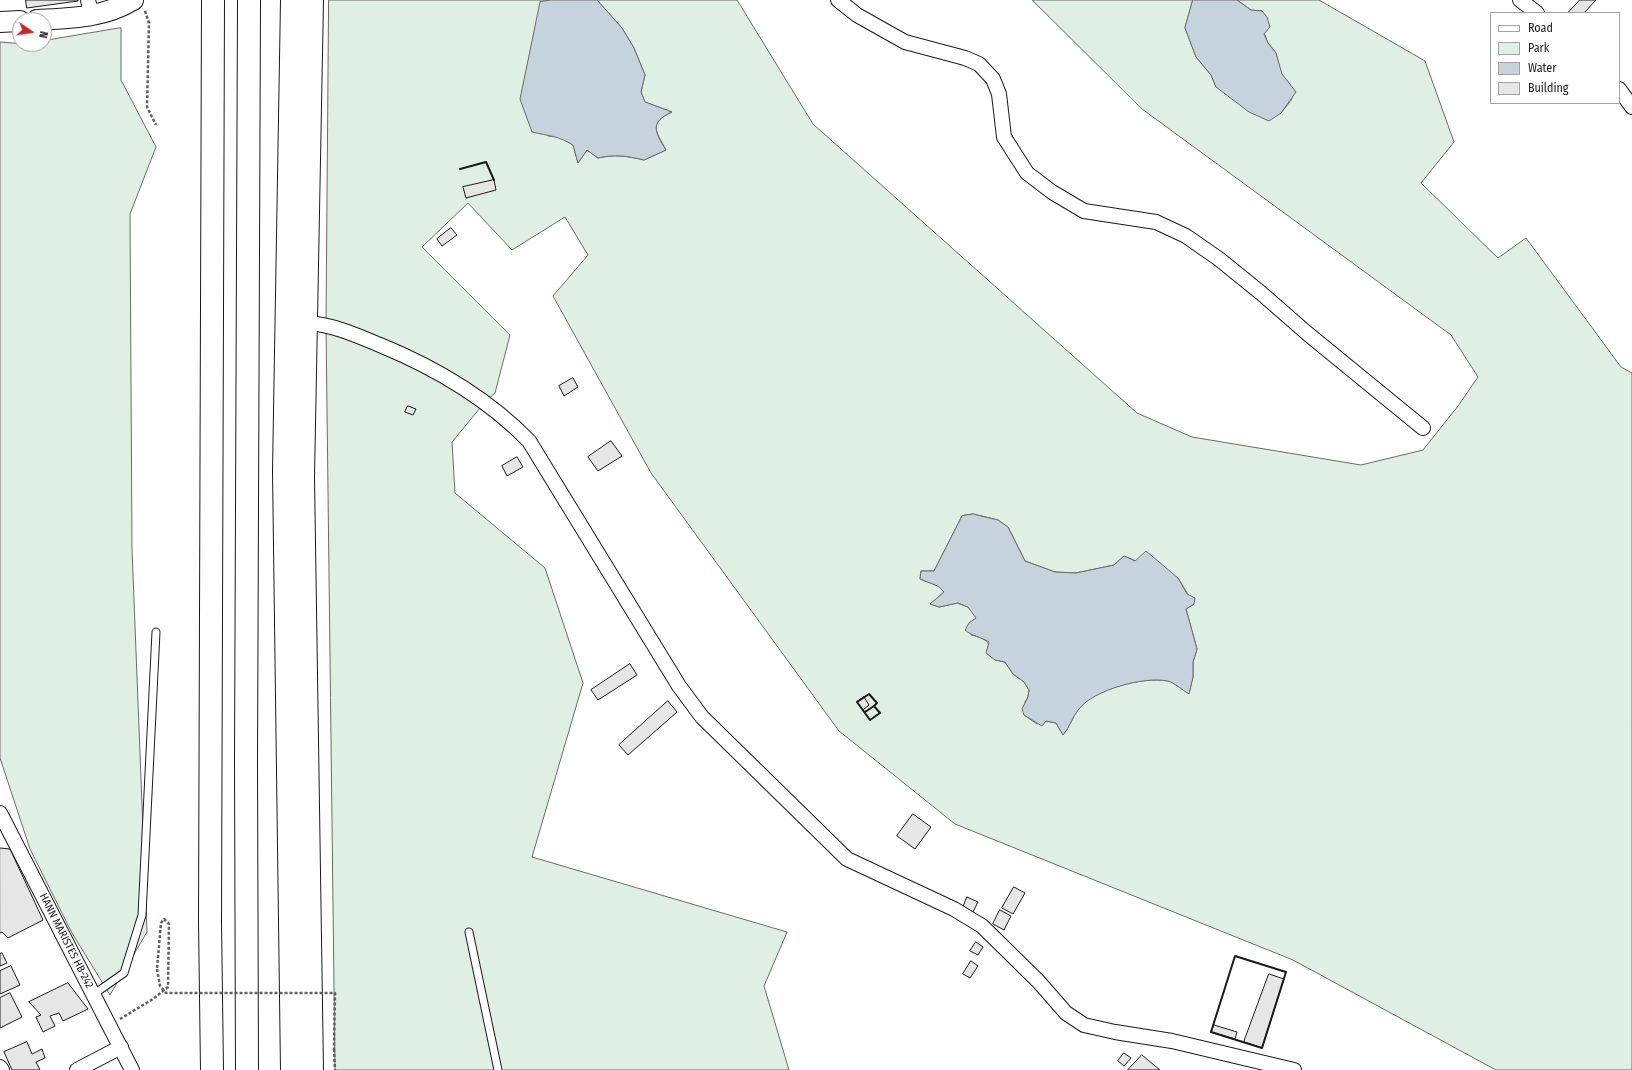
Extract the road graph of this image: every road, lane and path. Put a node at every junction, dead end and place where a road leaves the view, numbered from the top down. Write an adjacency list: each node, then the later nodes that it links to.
1 (213, 0): 21 (highway)
2 (249, 0): 30 (highway)
3 (292, 0): 31 (highway)
4 (312, 0): 16 (highway)
5 (838, 0): 17 (street)
6 (1520, 0): 9 (street)
7 (138, 3): 8 (street); 15 (path)
8 (90, 8): 10 (street)
9 (1536, 12)
10 (52, 17)
11 (12, 21): 12 (street)
12 (0, 22)
13 (1620, 91): 14 (street)
14 (1632, 107)
15 (156, 125)
16 (308, 323): 32 (highway); 35 (street)
17 (1423, 428)
18 (156, 632): 22 (lane)
19 (0, 813): 22 (street, HANN MARISTES HB-242)
20 (469, 932): 34 (lane)
21 (211, 992): 23 (path, bridge); 29 (highway); 33 (path, bridge)
22 (94, 994): 23 (street, HANN MARISTES HB-242)
23 (110, 1026): 24 (street, HANN MARISTES HB-242)
24 (121, 1047): 27 (street); 28 (street, HANN MARISTES HB-242)
25 (0, 1067): 26 (street)
26 (2, 1070)
27 (77, 1070)
28 (132, 1070)
29 (212, 1070)
30 (247, 1070)
31 (292, 1070)
32 (312, 1070)
33 (335, 1070)
34 (498, 1070)
35 (1294, 1070)

